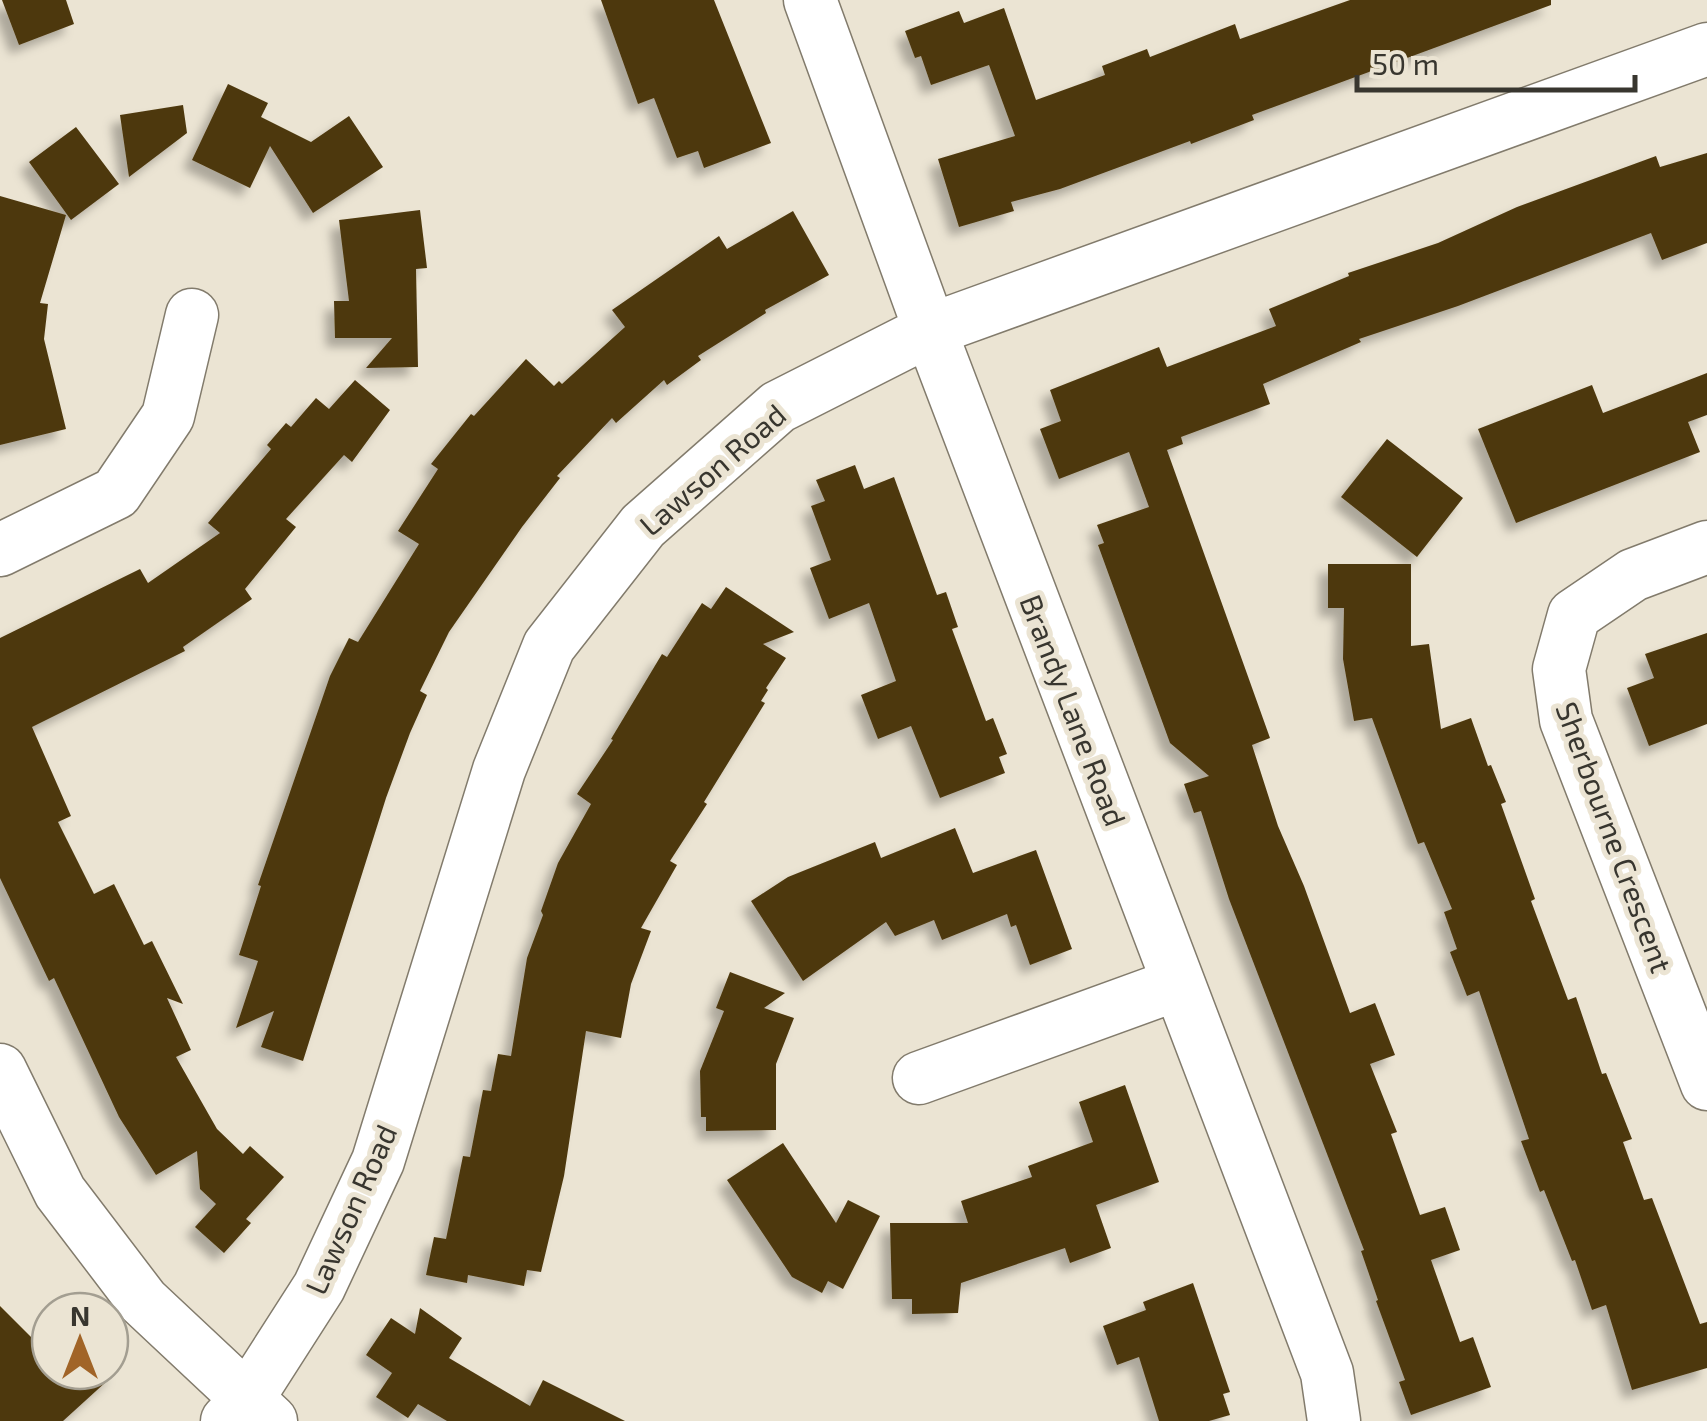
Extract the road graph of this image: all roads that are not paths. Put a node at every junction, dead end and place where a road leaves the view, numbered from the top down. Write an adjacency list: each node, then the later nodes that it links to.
1 (810, 0): 4 (street, Brandy Lane Road)
2 (1707, 49): 4 (street, Lawson Road)
3 (192, 316): 6 (street)
4 (930, 330): 7 (street, Brandy Lane Road); 11 (street, Lawson Road)
5 (1707, 546): 10 (street, Sherbourne Crescent)
6 (0, 550)
7 (1178, 984): 9 (street); 12 (street, Brandy Lane Road)
8 (0, 1070): 11 (street)
9 (919, 1078)
10 (1707, 1084)
11 (248, 1414)
12 (1334, 1421)

